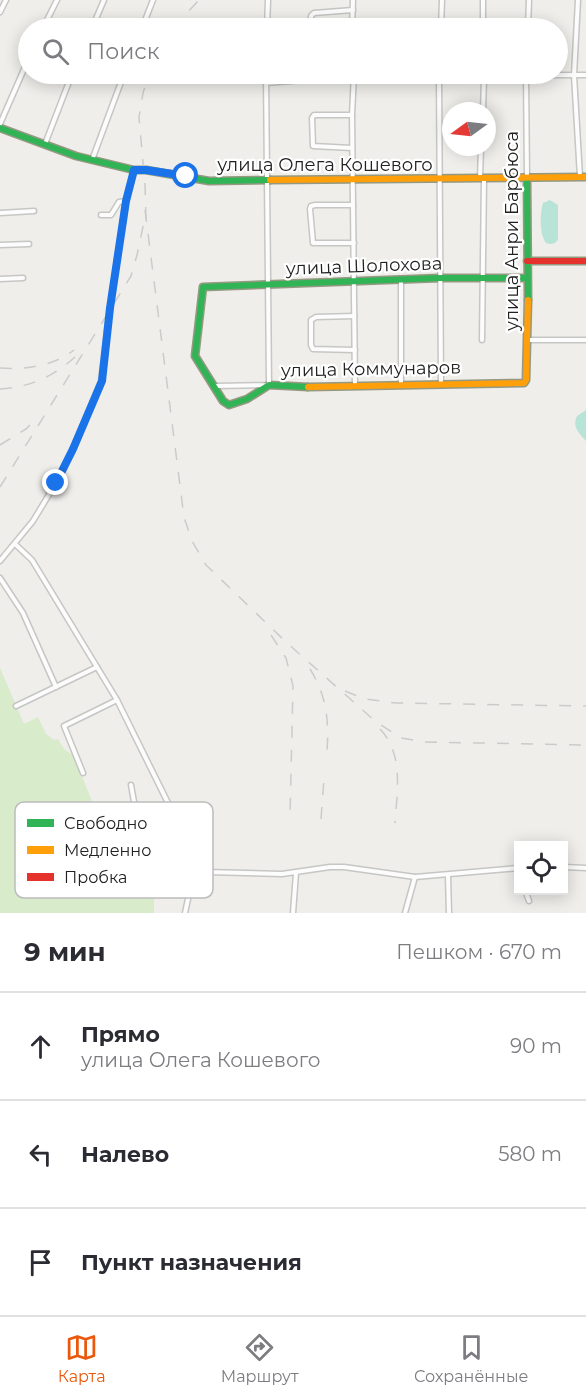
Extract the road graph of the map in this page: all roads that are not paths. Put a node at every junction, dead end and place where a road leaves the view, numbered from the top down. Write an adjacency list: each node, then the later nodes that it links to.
1 (6, 0): 12 (street)
2 (57, 0): 13 (street)
3 (104, 0): 14 (street)
4 (153, 0): 15 (street)
5 (268, 0): 16 (street)
6 (353, 0): 11 (street)
7 (442, 0): 19 (street)
8 (483, 0): 20 (street)
9 (529, 0): 21 (street)
10 (578, 0): 23 (street)
11 (353, 10): 17 (street); 18 (street)
12 (0, 12)
13 (48, 18)
14 (96, 18)
15 (146, 18)
16 (267, 18)
17 (311, 18)
18 (353, 18)
19 (441, 18)
20 (483, 18)
21 (528, 18)
22 (568, 75): 23 (street)
23 (574, 75): 24 (street); 41 (street)
24 (586, 75)
25 (18, 84): 35 (street)
26 (68, 84): 36 (street)
27 (120, 84): 39 (street)
28 (266, 84): 46 (street)
29 (354, 84): 34 (street)
30 (439, 84): 44 (street)
31 (484, 84): 33 (street)
32 (526, 84): 42 (street, улица Анри Барбюса)
33 (483, 102)
34 (352, 115): 37 (street); 37 (street)
35 (0, 126): 36 (street, улица Олега Кошевого)
36 (45, 144): 39 (street, улица Олега Кошевого)
37 (352, 148): 43 (street)
38 (481, 156): 45 (street)
39 (92, 160): 40 (street, улица Олега Кошевого)
40 (134, 170): 46 (street, улица Олега Кошевого); 47 (street)
41 (583, 177): 42 (street, улица Олега Кошевого)
42 (527, 178): 45 (street, улица Олега Кошевого); 55 (street, улица Анри Барбюса)
43 (353, 179): 44 (street, улица Олега Кошевого); 46 (street, улица Олега Кошевого); 48 (street)
44 (439, 179): 45 (street, улица Олега Кошевого); 58 (street)
45 (482, 179): 59 (street)
46 (267, 180): 64 (street)
47 (126, 201): 51 (street); 76 (street)
48 (353, 205): 52 (street); 52 (street)
49 (34, 211): 50 (street)
50 (0, 213)
51 (100, 215)
52 (354, 243): 63 (street)
53 (29, 244): 54 (street)
54 (0, 245)
55 (527, 261): 56 (street); 60 (street, улица Анри Барбюса)
56 (586, 261)
57 (22, 278): 61 (street)
58 (440, 278): 59 (street, улица Шолохова); 62 (street, улица Шолохова); 71 (street)
59 (482, 278): 60 (street, улица Шолохова); 66 (street)
60 (526, 278): 67 (street, улица Анри Барбюса)
61 (0, 279)
62 (401, 280): 63 (street, улица Шолохова); 75 (street)
63 (354, 281): 64 (street, улица Шолохова); 65 (street)
64 (267, 284): 72 (street); 73 (street, улица Шолохова)
65 (354, 316): 69 (street); 69 (street)
66 (482, 340)
67 (527, 340): 68 (street); 70 (street, улица Анри Барбюса)
68 (586, 340)
69 (355, 350): 74 (street)
70 (520, 383): 71 (street, улица Коммунаров)
71 (441, 384): 75 (street, улица Коммунаров)
72 (268, 385): 73 (street); 73 (street, улица Коммунаров); 74 (street, улица Коммунаров)
73 (215, 386)
74 (355, 386): 75 (street, улица Коммунаров)
75 (401, 386)
76 (15, 544): 77 (street); 79 (street)
77 (0, 561)
78 (0, 578): 80 (street)
79 (97, 667): 80 (street); 81 (street)
80 (56, 687): 82 (street)
81 (117, 700): 83 (street); 86 (street)
82 (16, 706)
83 (83, 773)
84 (131, 785): 85 (street)
85 (135, 802)
86 (168, 802)
87 (568, 867): 89 (street)
88 (514, 868): 92 (street)
89 (586, 868)
90 (213, 872): 91 (street)
91 (296, 873): 93 (street); 98 (street)
92 (448, 876): 93 (street); 100 (street)
93 (415, 877): 99 (street)
94 (526, 895): 96 (street)
95 (188, 898): 97 (street)
96 (529, 902)
97 (185, 913)
98 (293, 913)
99 (405, 913)
100 (449, 913)

